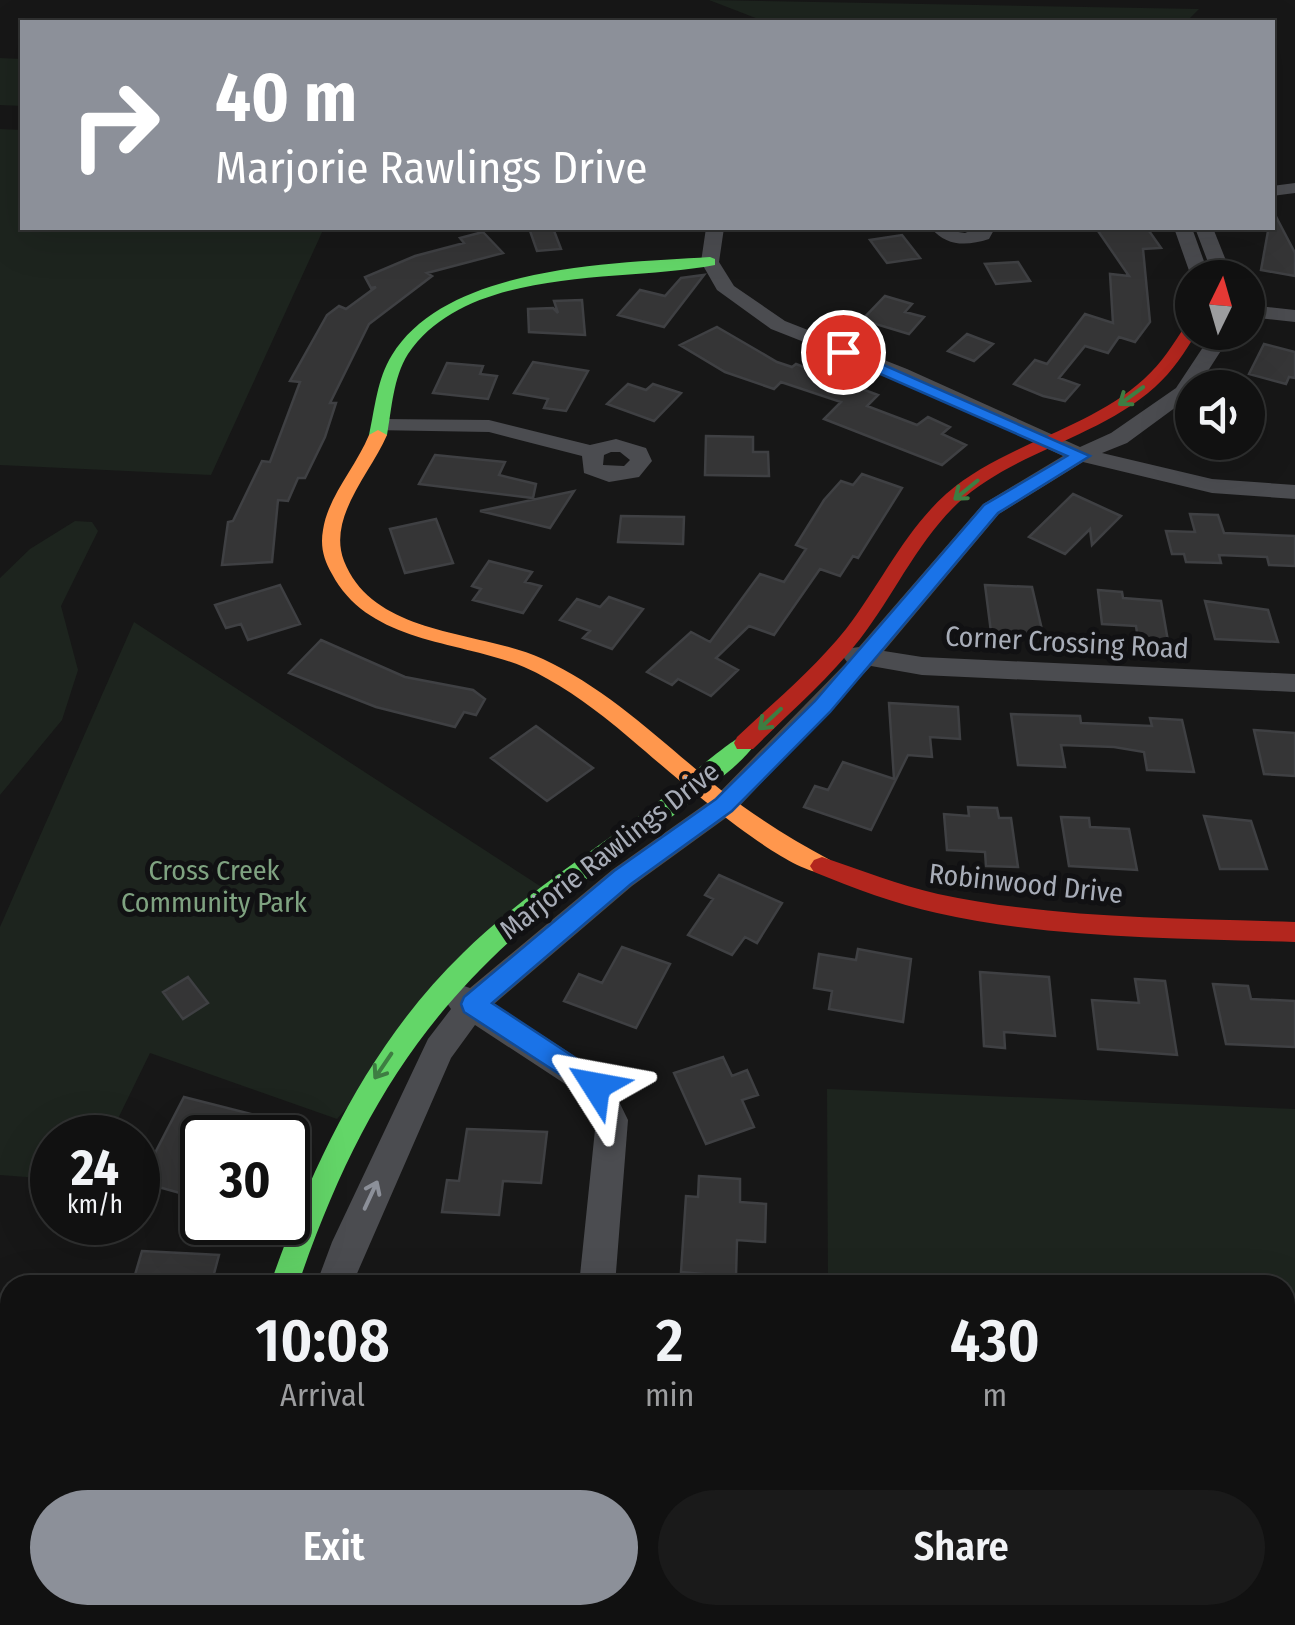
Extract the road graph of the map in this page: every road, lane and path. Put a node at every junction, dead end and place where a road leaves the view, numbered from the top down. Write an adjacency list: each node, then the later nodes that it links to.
1 (715, 230): 8 (street)
2 (942, 230): 3 (street)
3 (985, 230)
4 (1184, 230): 6 (street)
5 (1205, 230): 7 (street)
6 (1195, 260)
7 (1217, 260)
8 (710, 262): 13 (street, Robinwood Drive); 14 (street)
9 (1265, 313): 10 (street)
10 (1295, 316)
11 (1177, 350): 14 (street, Marjorie Rawlings Drive, one-way to 14)
12 (1211, 350): 16 (street, Marjorie Rawlings Drive)
13 (381, 425): 15 (street); 21 (street, Robinwood Drive)
14 (1051, 444): 16 (street); 18 (street, Marjorie Rawlings Drive, one-way to 18)
15 (593, 452)
16 (1080, 456): 17 (street); 19 (street, Marjorie Rawlings Drive)
17 (1295, 492)
18 (838, 650): 19 (street, Corner Crossing Road); 21 (street, Marjorie Rawlings Drive, one-way to 21)
19 (864, 658): 20 (street, Corner Crossing Road); 22 (street, Marjorie Rawlings Drive)
20 (1295, 682)
21 (698, 786): 22 (street, Robinwood Drive); 24 (street, Marjorie Rawlings Drive)
22 (724, 805): 23 (street, Robinwood Drive); 25 (street, Marjorie Rawlings Drive)
23 (1295, 932)
24 (443, 989): 25 (street); 26 (street, Marjorie Rawlings Drive, one-way to 26)
25 (473, 1004): 27 (street, Marjorie Rawlings Drive, one-way to 25); 28 (street)
26 (287, 1275)
27 (337, 1275)
28 (598, 1275)

